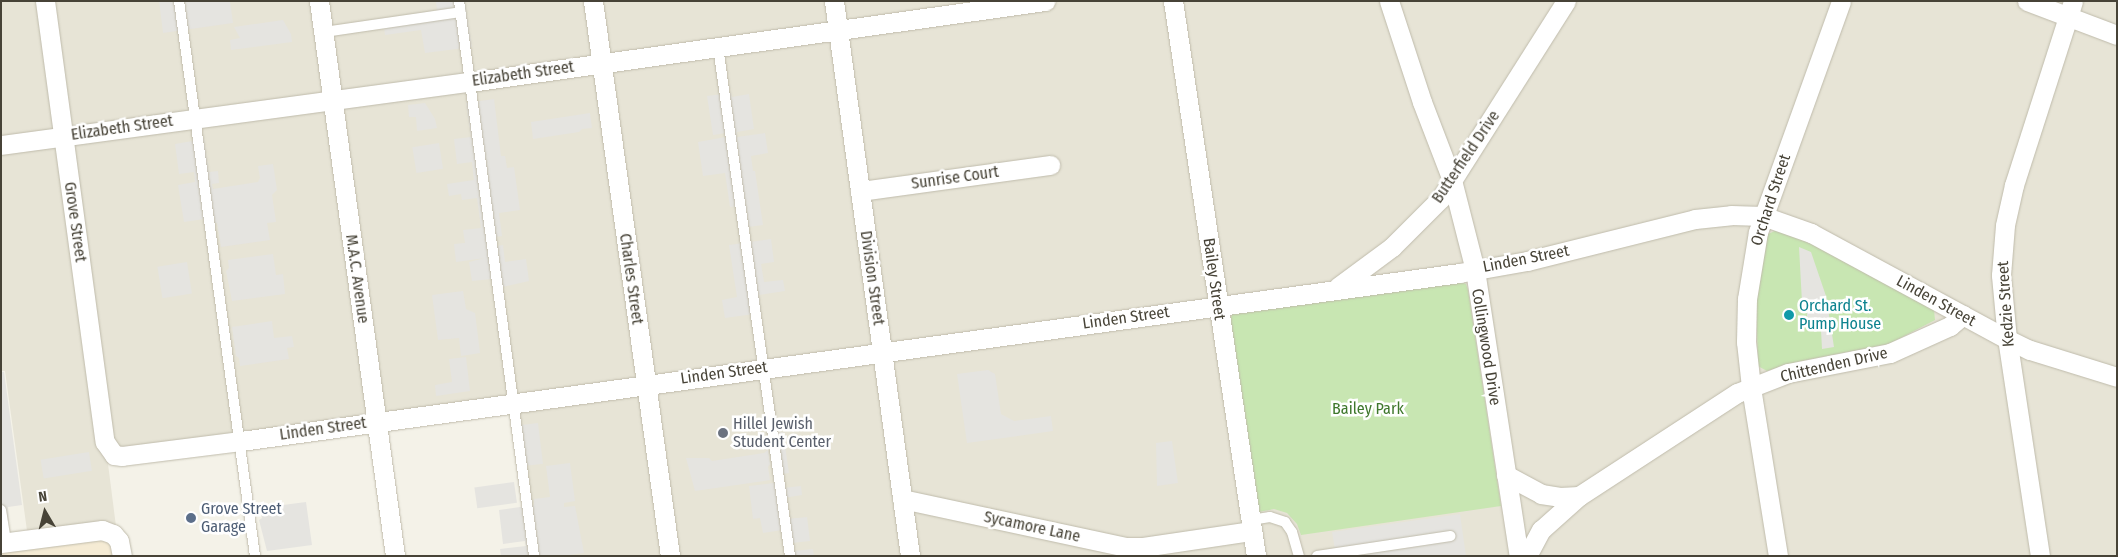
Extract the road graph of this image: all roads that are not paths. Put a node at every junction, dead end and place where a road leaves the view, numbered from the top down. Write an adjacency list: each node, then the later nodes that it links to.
1 (45, 1): 23 (street, Grove Street)
2 (179, 1): 22 (lane)
3 (319, 1): 16 (street, M.A.C. Avenue)
4 (459, 1): 14 (lane)
5 (593, 1): 19 (street, Charles Street)
6 (834, 1): 15 (street, Division Street)
7 (1045, 1): 15 (street, Elizabeth Street)
8 (1173, 1): 31 (street, Bailey Street)
9 (1389, 1): 26 (street, Collingwood Drive)
10 (1566, 1): 26 (street, Butterfield Drive)
11 (1841, 1): 28 (street, Orchard Street)
12 (2027, 1): 13 (street)
13 (2071, 9): 17 (street); 33 (street, Kedzie Street)
14 (461, 12): 16 (lane); 20 (lane)
15 (838, 30): 18 (street, Elizabeth Street); 27 (street, Division Street)
16 (324, 32): 21 (street, M.A.C. Avenue)
17 (2117, 35)
18 (718, 47): 19 (street, Elizabeth Street); 35 (lane)
19 (602, 63): 20 (street, Elizabeth Street); 37 (street, Charles Street)
20 (470, 82): 21 (street, Elizabeth Street); 39 (lane)
21 (333, 100): 22 (street, Elizabeth Street); 40 (street, M.A.C. Avenue)
22 (195, 118): 23 (street, Elizabeth Street); 41 (lane)
23 (63, 136): 24 (street, Elizabeth Street); 42 (street, Grove Street)
24 (1, 145)
25 (1050, 165): 27 (street, Sunrise Court)
26 (1452, 180): 29 (street, Collingwood Drive); 30 (street, Butterfield Drive)
27 (860, 191): 34 (street, Division Street)
28 (1763, 216): 29 (street, Linden Street); 32 (street, Linden Street); 38 (street, Orchard Street)
29 (1475, 270): 30 (street, Linden Street); 43 (street, Collingwood Drive)
30 (1337, 288): 31 (street, Linden Street)
31 (1219, 305): 34 (street, Linden Street); 47 (street, Bailey Street)
32 (1963, 316): 33 (street, Linden Street); 38 (street, Chittenden Drive)
33 (2007, 339): 36 (street, Linden Street); 63 (street, Kedzie Street)
34 (882, 352): 35 (street, Linden Street); 45 (street, Division Street)
35 (762, 368): 37 (street, Linden Street); 55 (lane)
36 (2117, 377)
37 (645, 384): 39 (street, Linden Street); 54 (street, Charles Street)
38 (1751, 387): 44 (street, Chittenden Drive); 62 (street, Orchard Street)
39 (514, 402): 40 (street, Linden Street); 53 (lane)
40 (377, 422): 41 (street, Linden Street); 52 (street, M.A.C. Avenue)
41 (241, 441): 42 (street, Linden Street); 51 (lane)
42 (105, 442)
43 (1506, 475): 44 (street); 60 (street, Collingwood Drive)
44 (1579, 496): 61 (street, Chittenden Drive)
45 (902, 499): 47 (street, Sycamore Lane); 56 (street, Division Street)
46 (1, 510): 49 (lane)
47 (1252, 526): 57 (street, Bailey Street); 58 (lane)
48 (1451, 536): 59 (lane)
49 (4, 543): 50 (street)
50 (122, 556)
51 (255, 556)
52 (395, 556)
53 (534, 556)
54 (670, 556)
55 (790, 556)
56 (910, 556)
57 (1256, 556)
58 (1298, 556)
59 (1317, 556)
60 (1518, 556)
61 (1527, 556)
62 (1778, 556)
63 (2040, 556)

